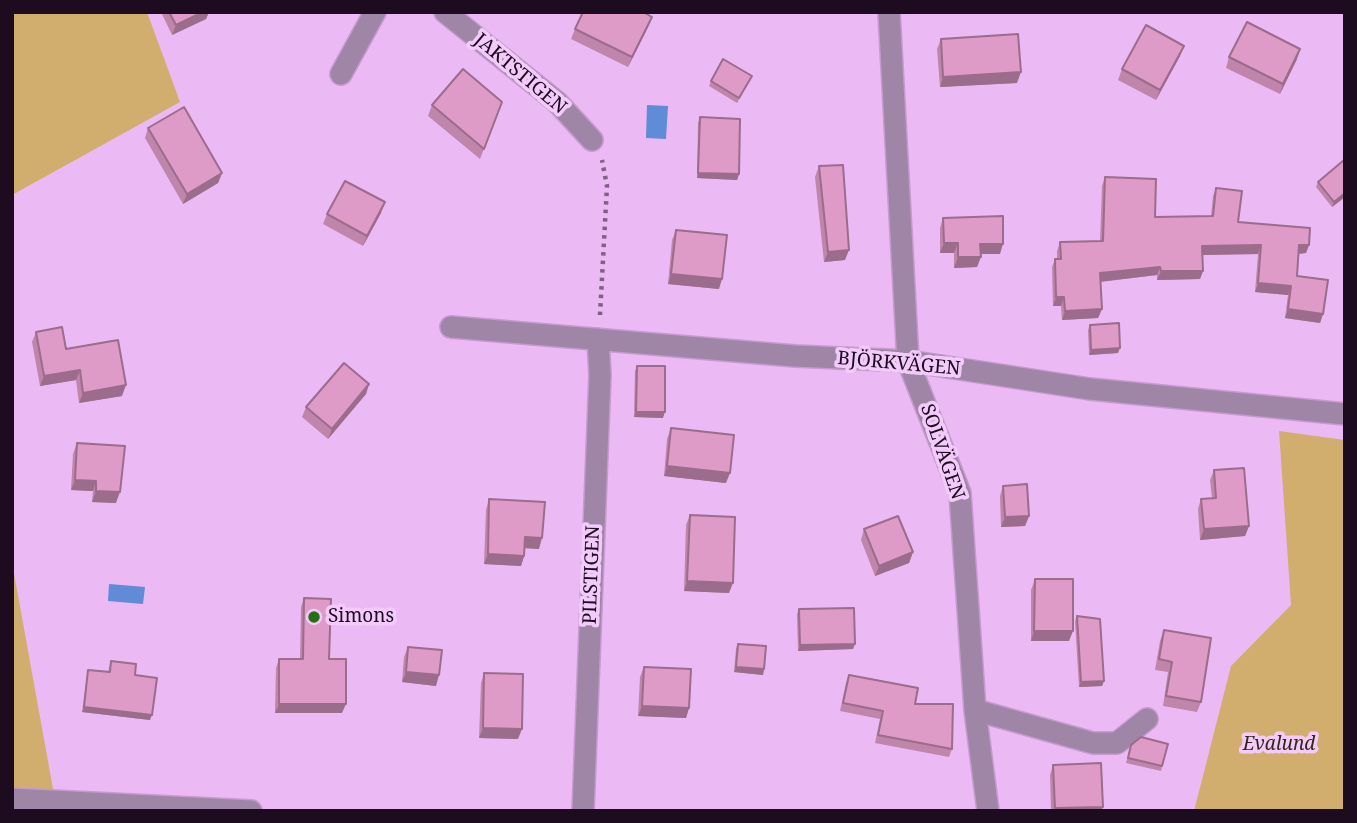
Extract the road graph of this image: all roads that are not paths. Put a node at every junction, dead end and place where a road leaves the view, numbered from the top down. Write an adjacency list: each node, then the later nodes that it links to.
1 (375, 12): 4 (street)
2 (445, 12): 5 (street, JAKTSTIGEN)
3 (889, 12): 8 (street, SOLVÄGEN)
4 (341, 74)
5 (592, 140)
6 (451, 327): 7 (street, BJÖRKVÄGEN)
7 (598, 339): 8 (street, BJÖRKVÄGEN); 14 (street, PILSTIGEN)
8 (908, 361): 9 (street, BJÖRKVÄGEN); 10 (street, SOLVÄGEN)
9 (1345, 414)
10 (975, 709): 11 (street); 15 (street, SOLVÄGEN)
11 (1147, 719)
12 (12, 799): 13 (street)
13 (251, 811)
14 (583, 811)
15 (988, 811)

